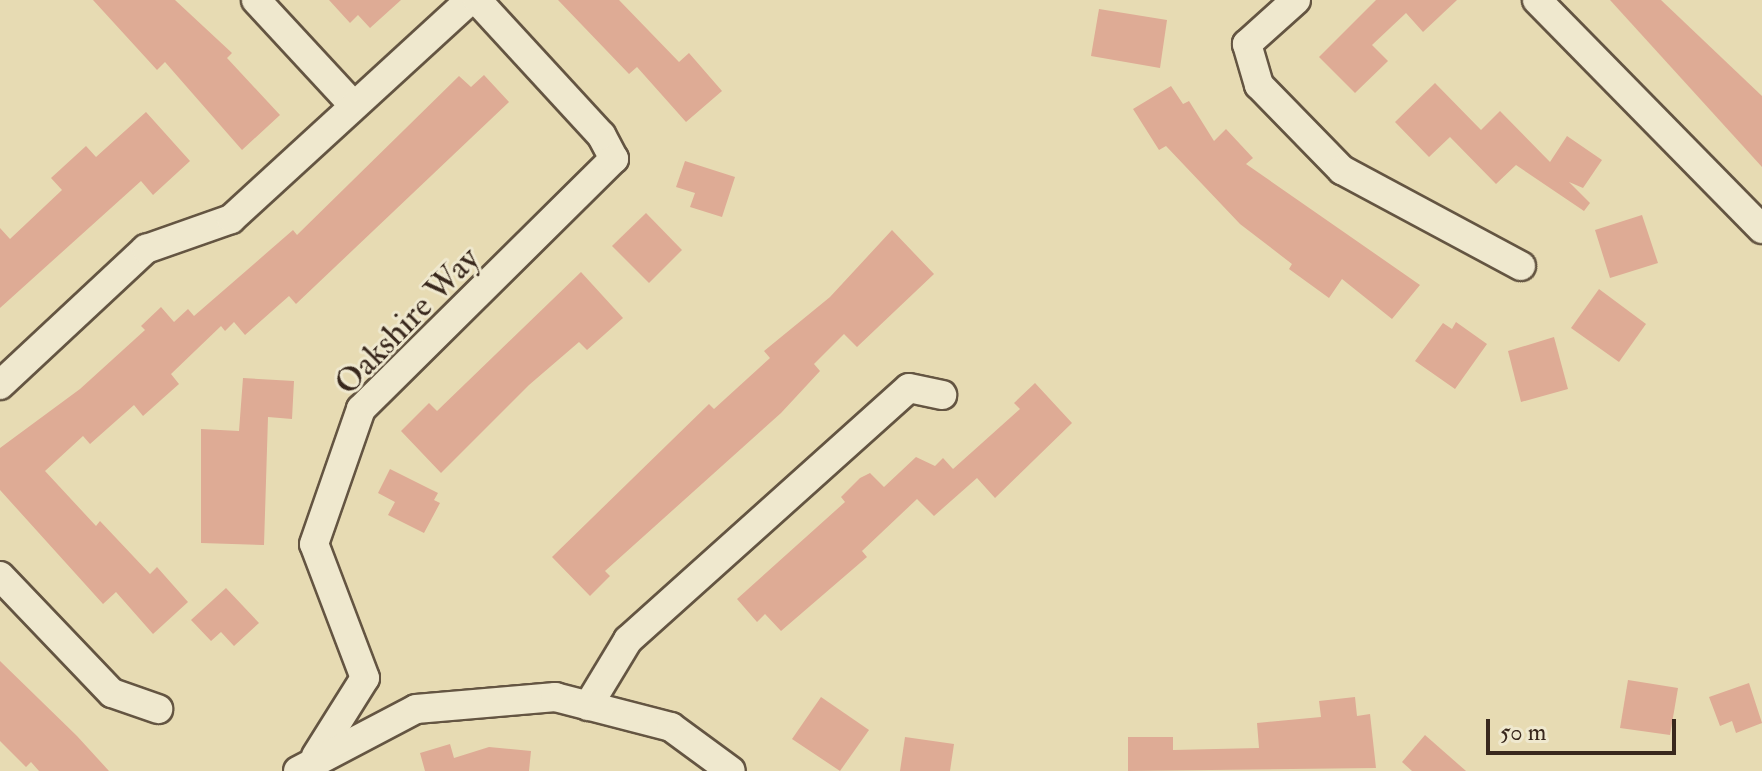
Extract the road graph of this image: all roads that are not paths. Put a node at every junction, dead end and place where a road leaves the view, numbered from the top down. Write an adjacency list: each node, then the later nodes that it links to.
1 (256, 0): 6 (street)
2 (470, 0): 6 (street)
3 (477, 0): 14 (street, Oakshire Way)
4 (1296, 0): 8 (street)
5 (1537, 0): 7 (street)
6 (354, 106): 9 (street)
7 (1762, 229)
8 (1521, 266)
9 (0, 385)
10 (942, 395): 12 (street)
11 (0, 576): 13 (street)
12 (588, 706): 14 (street); 15 (street)
13 (158, 709)
14 (307, 764)
15 (731, 771)

